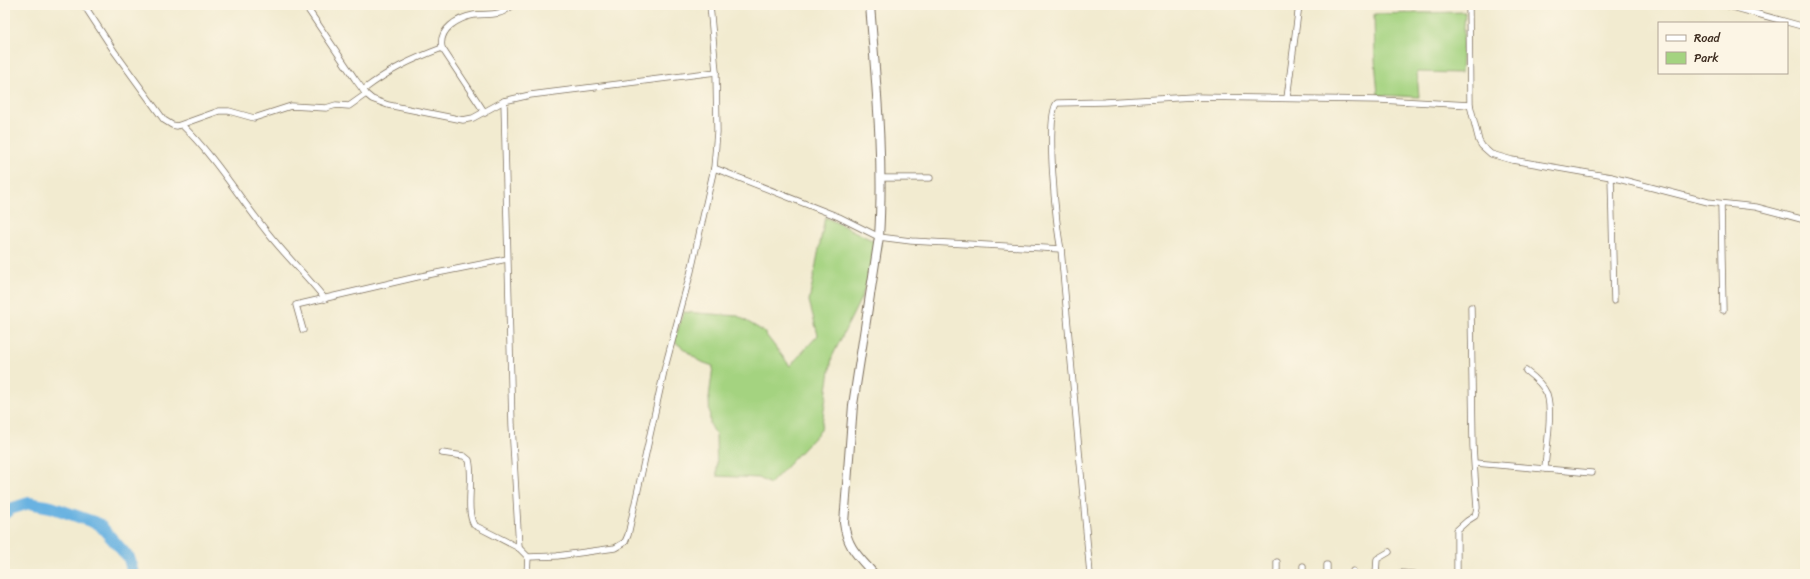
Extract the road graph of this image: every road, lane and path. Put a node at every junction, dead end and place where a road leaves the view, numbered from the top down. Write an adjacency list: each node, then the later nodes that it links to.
1 (84, 5): 19 (street)
2 (305, 5): 14 (street)
3 (513, 5): 12 (street)
4 (710, 5): 13 (street)
5 (870, 5): 22 (street)
6 (1299, 5): 15 (street)
7 (1469, 5): 17 (street)
8 (1726, 5): 9 (street)
9 (1787, 22)
10 (1788, 22): 11 (street)
11 (1805, 27)
12 (442, 48): 14 (street); 18 (street)
13 (716, 72): 16 (street); 20 (street)
14 (364, 92): 18 (street); 19 (street)
15 (1287, 98): 17 (street); 27 (street)
16 (504, 101): 18 (street); 28 (street)
17 (1470, 105): 21 (street)
18 (485, 113)
19 (182, 125): 29 (street)
20 (714, 168): 26 (street); 41 (street)
21 (1611, 177): 24 (street); 30 (street)
22 (880, 178): 23 (street); 26 (street)
23 (930, 178)
24 (1721, 204): 25 (street); 32 (street)
25 (1805, 220)
26 (879, 237): 27 (street); 47 (street)
27 (1061, 249): 48 (street)
28 (507, 260): 29 (street); 39 (street)
29 (325, 299): 33 (street)
30 (1614, 301)
31 (1471, 307): 36 (street)
32 (1722, 310)
33 (303, 330)
34 (1526, 371): 37 (street)
35 (442, 452): 39 (street)
36 (1475, 463): 37 (street); 54 (street)
37 (1545, 469): 38 (street)
38 (1592, 473)
39 (519, 548): 41 (street)
40 (1389, 552): 52 (street)
41 (528, 557): 46 (street)
42 (1277, 562): 49 (street)
43 (1327, 565): 51 (street)
44 (1303, 566): 50 (street)
45 (1401, 572): 53 (street)
46 (526, 574)
47 (874, 574)
48 (1090, 574)
49 (1277, 574)
50 (1302, 574)
51 (1326, 574)
52 (1376, 574)
53 (1413, 574)
54 (1457, 574)

